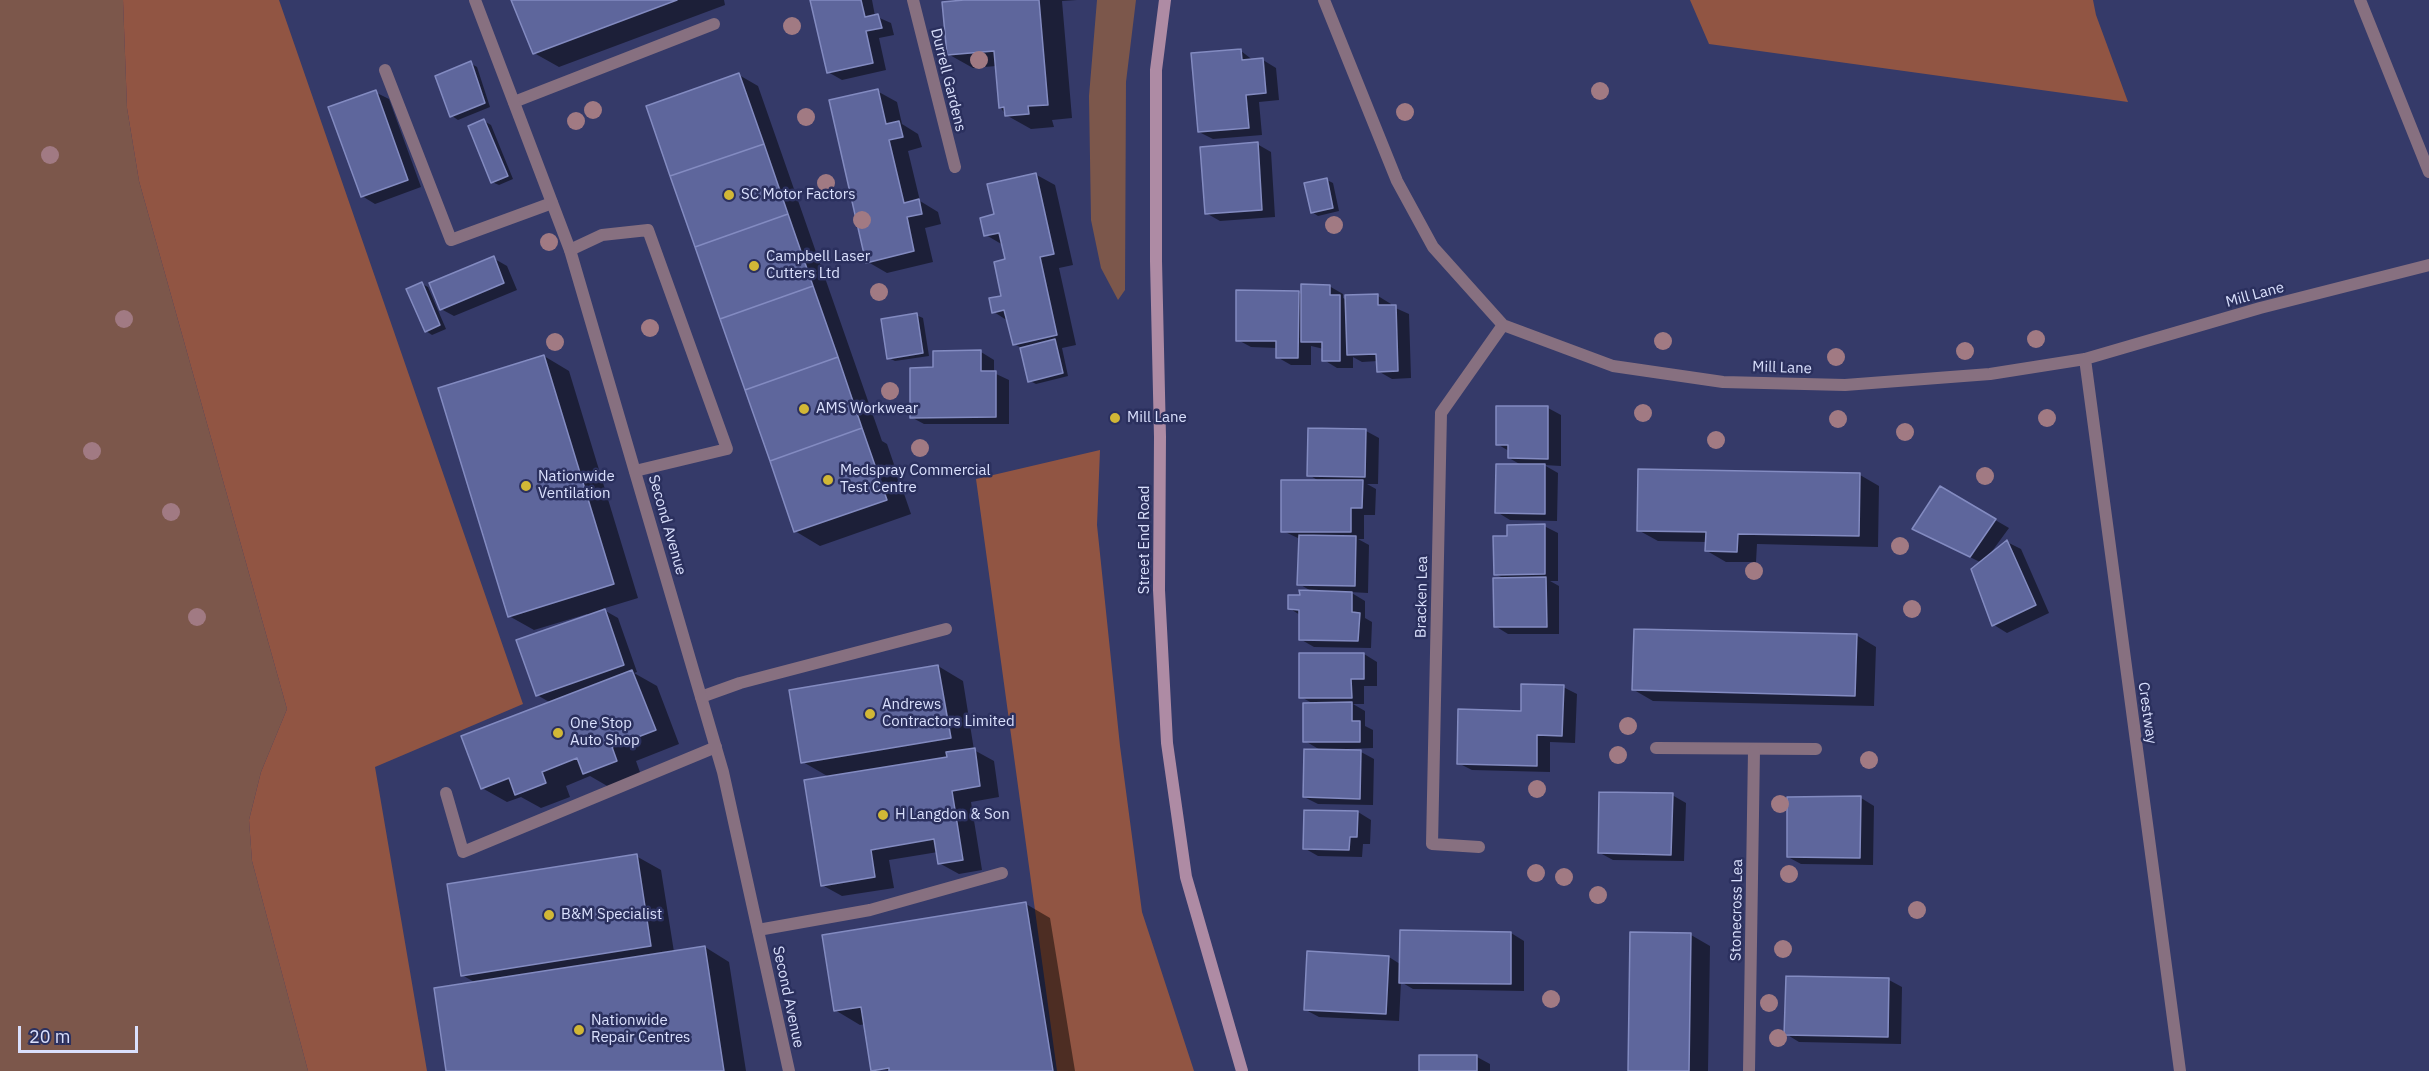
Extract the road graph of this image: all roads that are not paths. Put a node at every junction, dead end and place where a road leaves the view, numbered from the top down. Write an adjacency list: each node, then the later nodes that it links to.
1 (475, 0): 8 (street, Second Avenue)
2 (913, 0): 9 (street, Durrell Gardens)
3 (1165, 0): 28 (street, Street End Road)
4 (1324, 0): 14 (street, Mill Lane)
5 (2360, 0): 10 (street)
6 (714, 24): 8 (street)
7 (385, 70): 11 (street)
8 (514, 102): 11 (street, Second Avenue)
9 (955, 167)
10 (2429, 172)
11 (552, 202): 12 (street, Second Avenue)
12 (570, 250): 16 (street, Second Avenue); 16 (street)
13 (2429, 265): 15 (street, Mill Lane)
14 (1503, 325): 15 (street, Mill Lane); 24 (street, Bracken Lea)
15 (2085, 359): 30 (street, Crestway)
16 (635, 471): 18 (street, Second Avenue)
17 (946, 629): 18 (street)
18 (701, 697): 19 (street, Second Avenue)
19 (716, 747): 23 (street); 26 (street, Second Avenue)
20 (1656, 748): 21 (street)
21 (1754, 750): 22 (street); 29 (street, Stonecross Lea)
22 (1816, 750)
23 (446, 793)
24 (1479, 847)
25 (1002, 873): 26 (street)
26 (758, 930): 27 (street, Second Avenue)
27 (789, 1071)
28 (1242, 1071)
29 (1749, 1071)
30 (2180, 1071)

